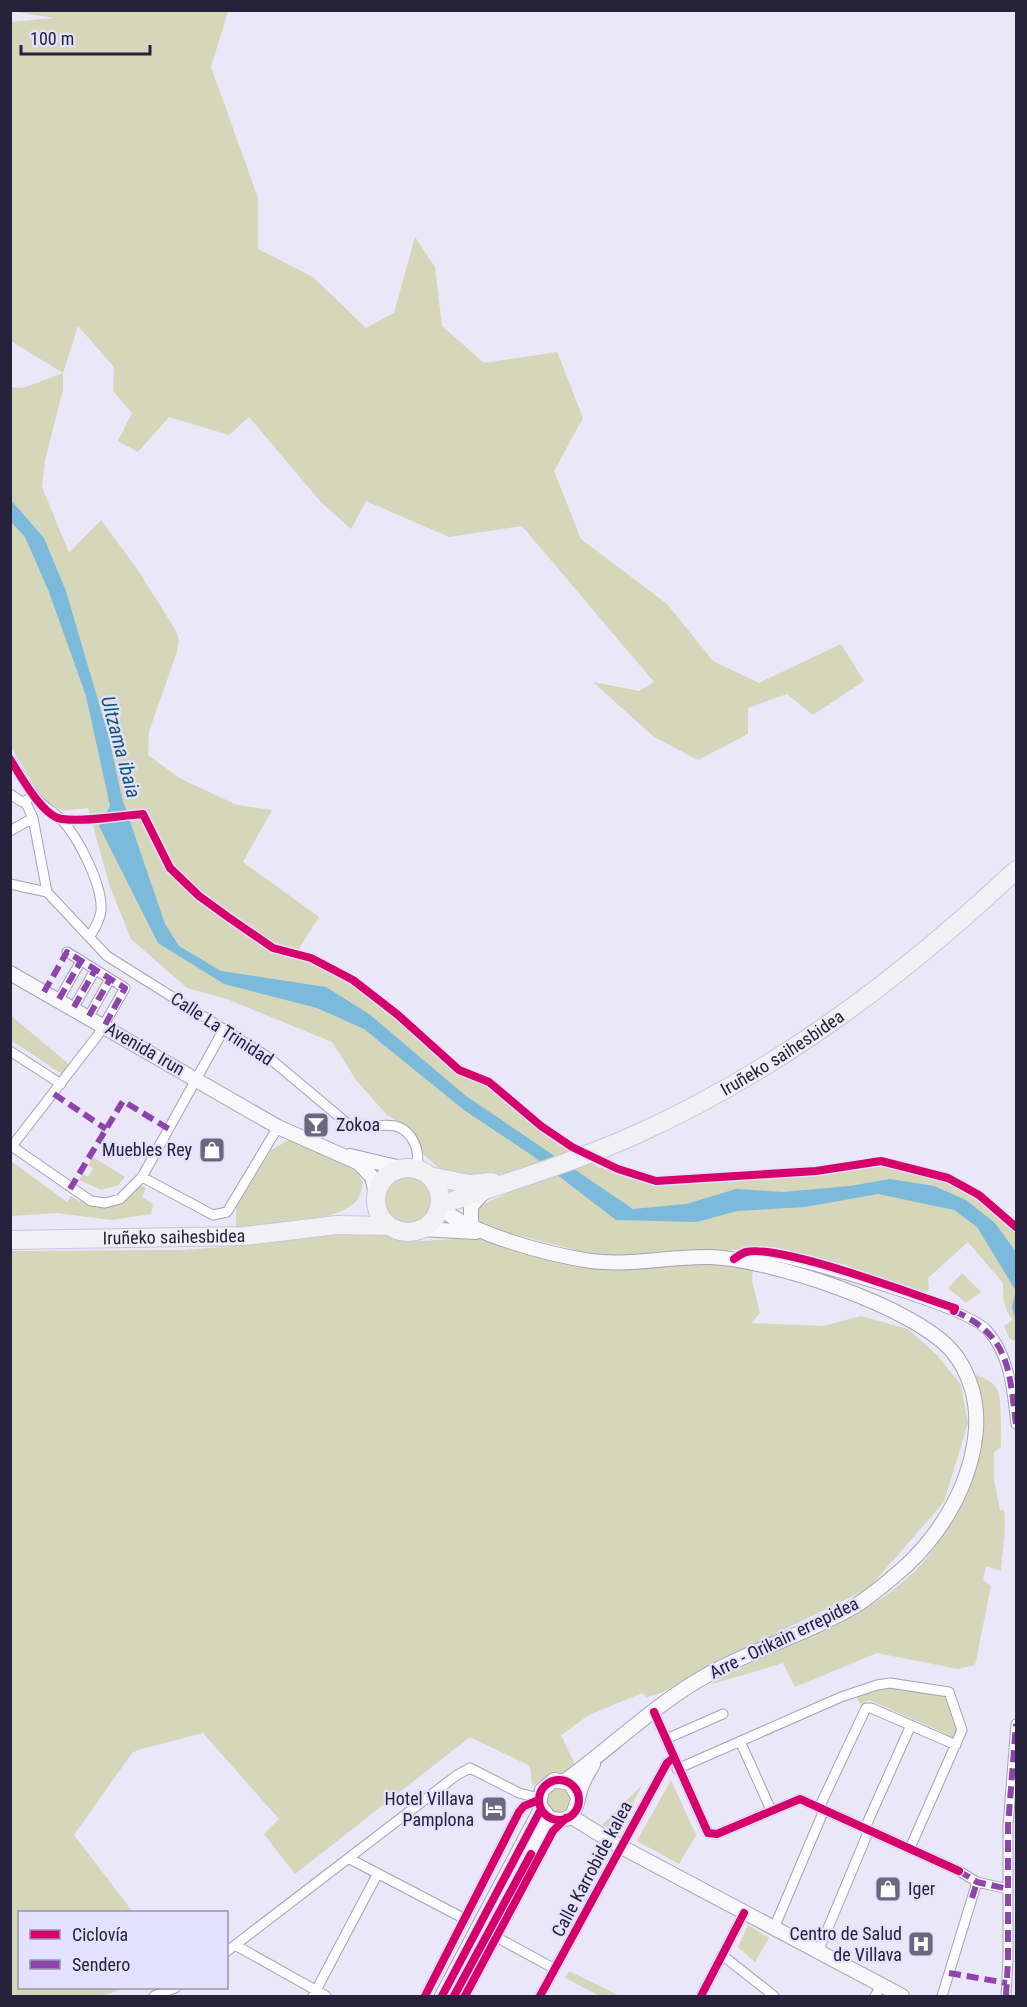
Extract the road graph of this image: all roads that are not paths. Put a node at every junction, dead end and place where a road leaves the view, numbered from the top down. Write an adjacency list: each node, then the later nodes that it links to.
1 (10, 759): 3 (street)
2 (10, 794): 3 (street)
3 (29, 798): 4 (street); 9 (street)
4 (33, 818): 5 (street); 8 (street)
5 (10, 831)
6 (1017, 870): 28 (highway, Iruñeko saihesbidea)
7 (10, 884): 8 (street)
8 (46, 892): 9 (street, Calle La Trinidad)
9 (90, 936): 19 (street, Calle La Trinidad)
10 (67, 952): 11 (street)
11 (81, 961): 12 (street); 15 (street)
12 (95, 970): 14 (street); 16 (street)
13 (10, 973): 15 (main road, Avenida Irun)
14 (110, 979): 17 (street); 18 (street)
15 (59, 999): 16 (main road, Avenida Irun)
16 (74, 1007): 17 (main road, Avenida Irun)
17 (89, 1016): 18 (main road, Avenida Irun)
18 (105, 1025): 21 (main road, Avenida Irun); 22 (street)
19 (224, 1029): 21 (street); 26 (street, Calle La Trinidad)
20 (10, 1051): 22 (street)
21 (196, 1078): 23 (main road, Avenida Irun); 27 (street)
22 (61, 1084): 24 (street)
23 (278, 1126): 25 (main road); 27 (street)
24 (11, 1145): 27 (street)
25 (342, 1155): 26 (main road); 30 (main road)
26 (416, 1171): 28 (highway, Iruñeko saihesbidea); 30 (highway); 31 (highway)
27 (142, 1177)
28 (521, 1177): 29 (highway, Iruñeko saihesbidea)
29 (483, 1193): 31 (highway, Iruñeko saihesbidea); 33 (main road)
30 (376, 1197): 32 (highway, Iruñeko saihesbidea); 34 (highway)
31 (439, 1207): 33 (main road, Arre - Orikain errepidea); 35 (highway)
32 (337, 1225): 34 (highway, Iruñeko saihesbidea); 37 (highway, Iruñeko saihesbidea)
33 (471, 1225): 36 (main road, Arre - Orikain errepidea)
34 (388, 1226): 35 (highway)
35 (421, 1229): 36 (main road, Arre - Orikain errepidea)
36 (487, 1232): 38 (main road, Arre - Orikain errepidea)
37 (10, 1240)
38 (734, 1259): 39 (street); 40 (main road, Arre - Orikain errepidea)
39 (1017, 1424)
40 (654, 1712): 44 (street); 48 (main road, Arre - Orikain errepidea)
41 (723, 1714): 44 (street)
42 (1017, 1724): 63 (street)
43 (911, 1725): 46 (street); 53 (street); 56 (street)
44 (666, 1739): 47 (street)
45 (740, 1741): 46 (street); 49 (street); 54 (street)
46 (956, 1745): 59 (street)
47 (673, 1758): 49 (street); 58 (street, Calle Karrobide kalea)
48 (596, 1759): 50 (main road, Arre - Orikain errepidea); 51 (main road)
49 (677, 1769): 54 (street)
50 (565, 1781): 51 (main road); 52 (main road)
51 (579, 1799): 55 (main road); 57 (main road)
52 (539, 1802): 55 (main road); 60 (street); 65 (street); 79 (main road)
53 (821, 1809): 54 (street); 56 (street); 66 (street)
54 (771, 1810)
55 (564, 1818): 57 (main road); 67 (street); 80 (main road)
56 (867, 1829): 59 (street); 69 (street)
57 (590, 1830): 58 (main road)
58 (621, 1847): 64 (main road); 72 (street, Calle Karrobide kalea)
59 (910, 1848): 62 (street)
60 (350, 1859): 61 (street); 68 (street)
61 (377, 1875): 65 (street); 75 (street)
62 (977, 1882): 63 (street); 86 (street)
63 (1008, 1889): 71 (street)
64 (744, 1913): 66 (main road); 70 (street)
65 (465, 1919): 78 (street)
66 (774, 1928): 69 (main road)
67 (498, 1938): 72 (street); 81 (street)
68 (231, 1948): 75 (street)
69 (818, 1952): 74 (main road)
70 (722, 1955): 83 (street); 84 (street)
71 (1012, 1960): 87 (street)
72 (555, 1969): 82 (street, Calle Karrobide kalea)
73 (172, 1989): 76 (street)
74 (878, 1991): 85 (main road)
75 (314, 1994): 77 (street)
76 (154, 1996)
77 (326, 1996)
78 (424, 1996)
79 (442, 1996)
80 (454, 1996)
81 (465, 1996)
82 (540, 1996)
83 (700, 1996)
84 (774, 1996)
85 (902, 1996)
86 (942, 1996)
87 (1005, 1996)

